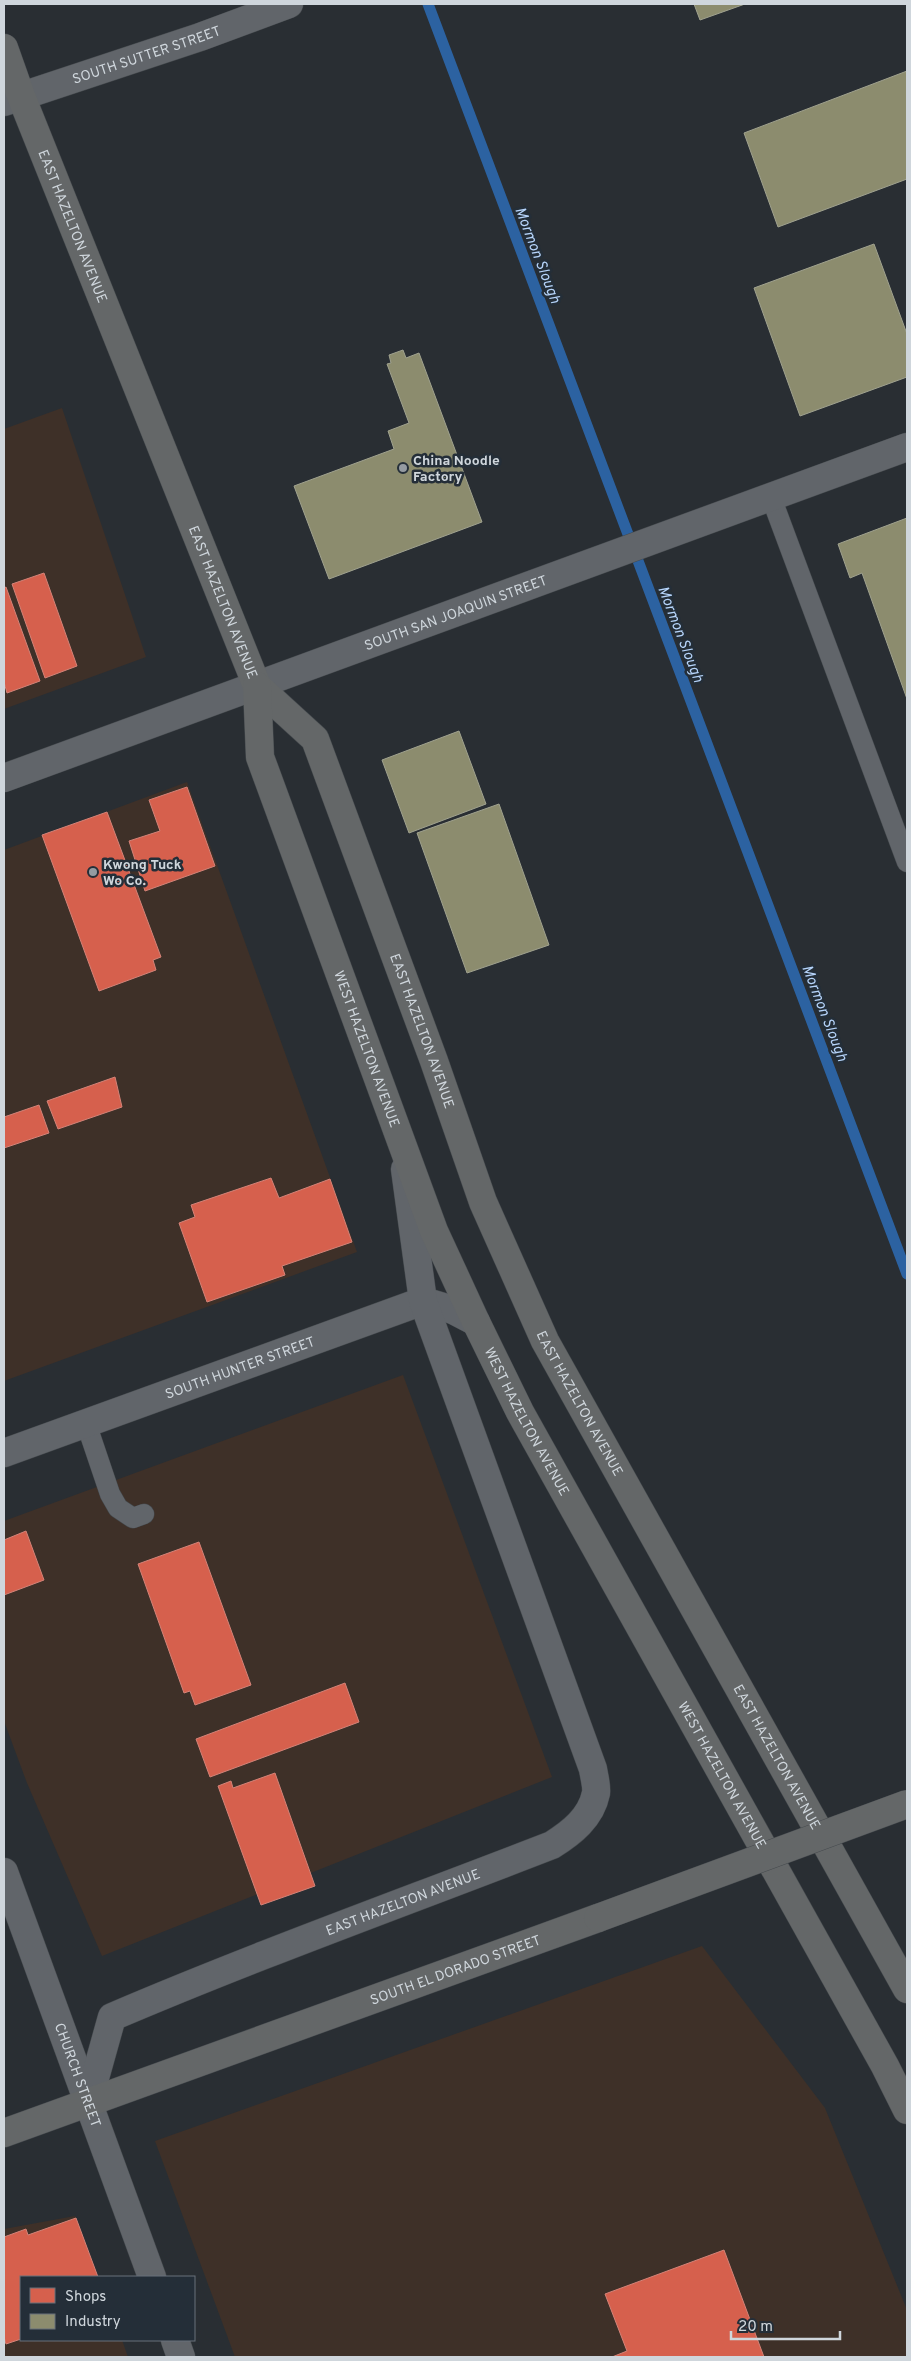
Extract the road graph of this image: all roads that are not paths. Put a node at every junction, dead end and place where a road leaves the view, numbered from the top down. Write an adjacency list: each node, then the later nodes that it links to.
1 (289, 4): 3 (street, SOUTH SUTTER STREET)
2 (4, 48): 3 (main road, EAST HAZELTON AVENUE)
3 (12, 99): 6 (main road, EAST HAZELTON AVENUE)
4 (907, 447): 5 (street, SOUTH SAN JOAQUIN STREET)
5 (771, 497): 6 (street, SOUTH SAN JOAQUIN STREET); 8 (lane)
6 (257, 686): 7 (street, SOUTH SAN JOAQUIN STREET); 9 (main road, WEST HAZELTON AVENUE); 17 (main road, EAST HAZELTON AVENUE)
7 (4, 778)
8 (907, 862)
9 (401, 1140): 10 (street, EAST HAZELTON AVENUE); 11 (main road, WEST HAZELTON AVENUE)
10 (423, 1301): 11 (street); 12 (street, SOUTH HUNTER STREET); 18 (street, EAST HAZELTON AVENUE)
11 (476, 1322): 19 (main road, WEST HAZELTON AVENUE)
12 (86, 1423): 13 (street, SOUTH HUNTER STREET); 14 (lane)
13 (4, 1453)
14 (144, 1514)
15 (907, 1804): 18 (main road, SOUTH EL DORADO STREET, bridge)
16 (4, 1872): 18 (street, CHURCH STREET)
17 (907, 1989)
18 (88, 2103): 20 (main road, SOUTH EL DORADO STREET); 21 (street, CHURCH STREET)
19 (907, 2110)
20 (4, 2133)
21 (152, 2276)
22 (175, 2341): 23 (street)
23 (181, 2357)

